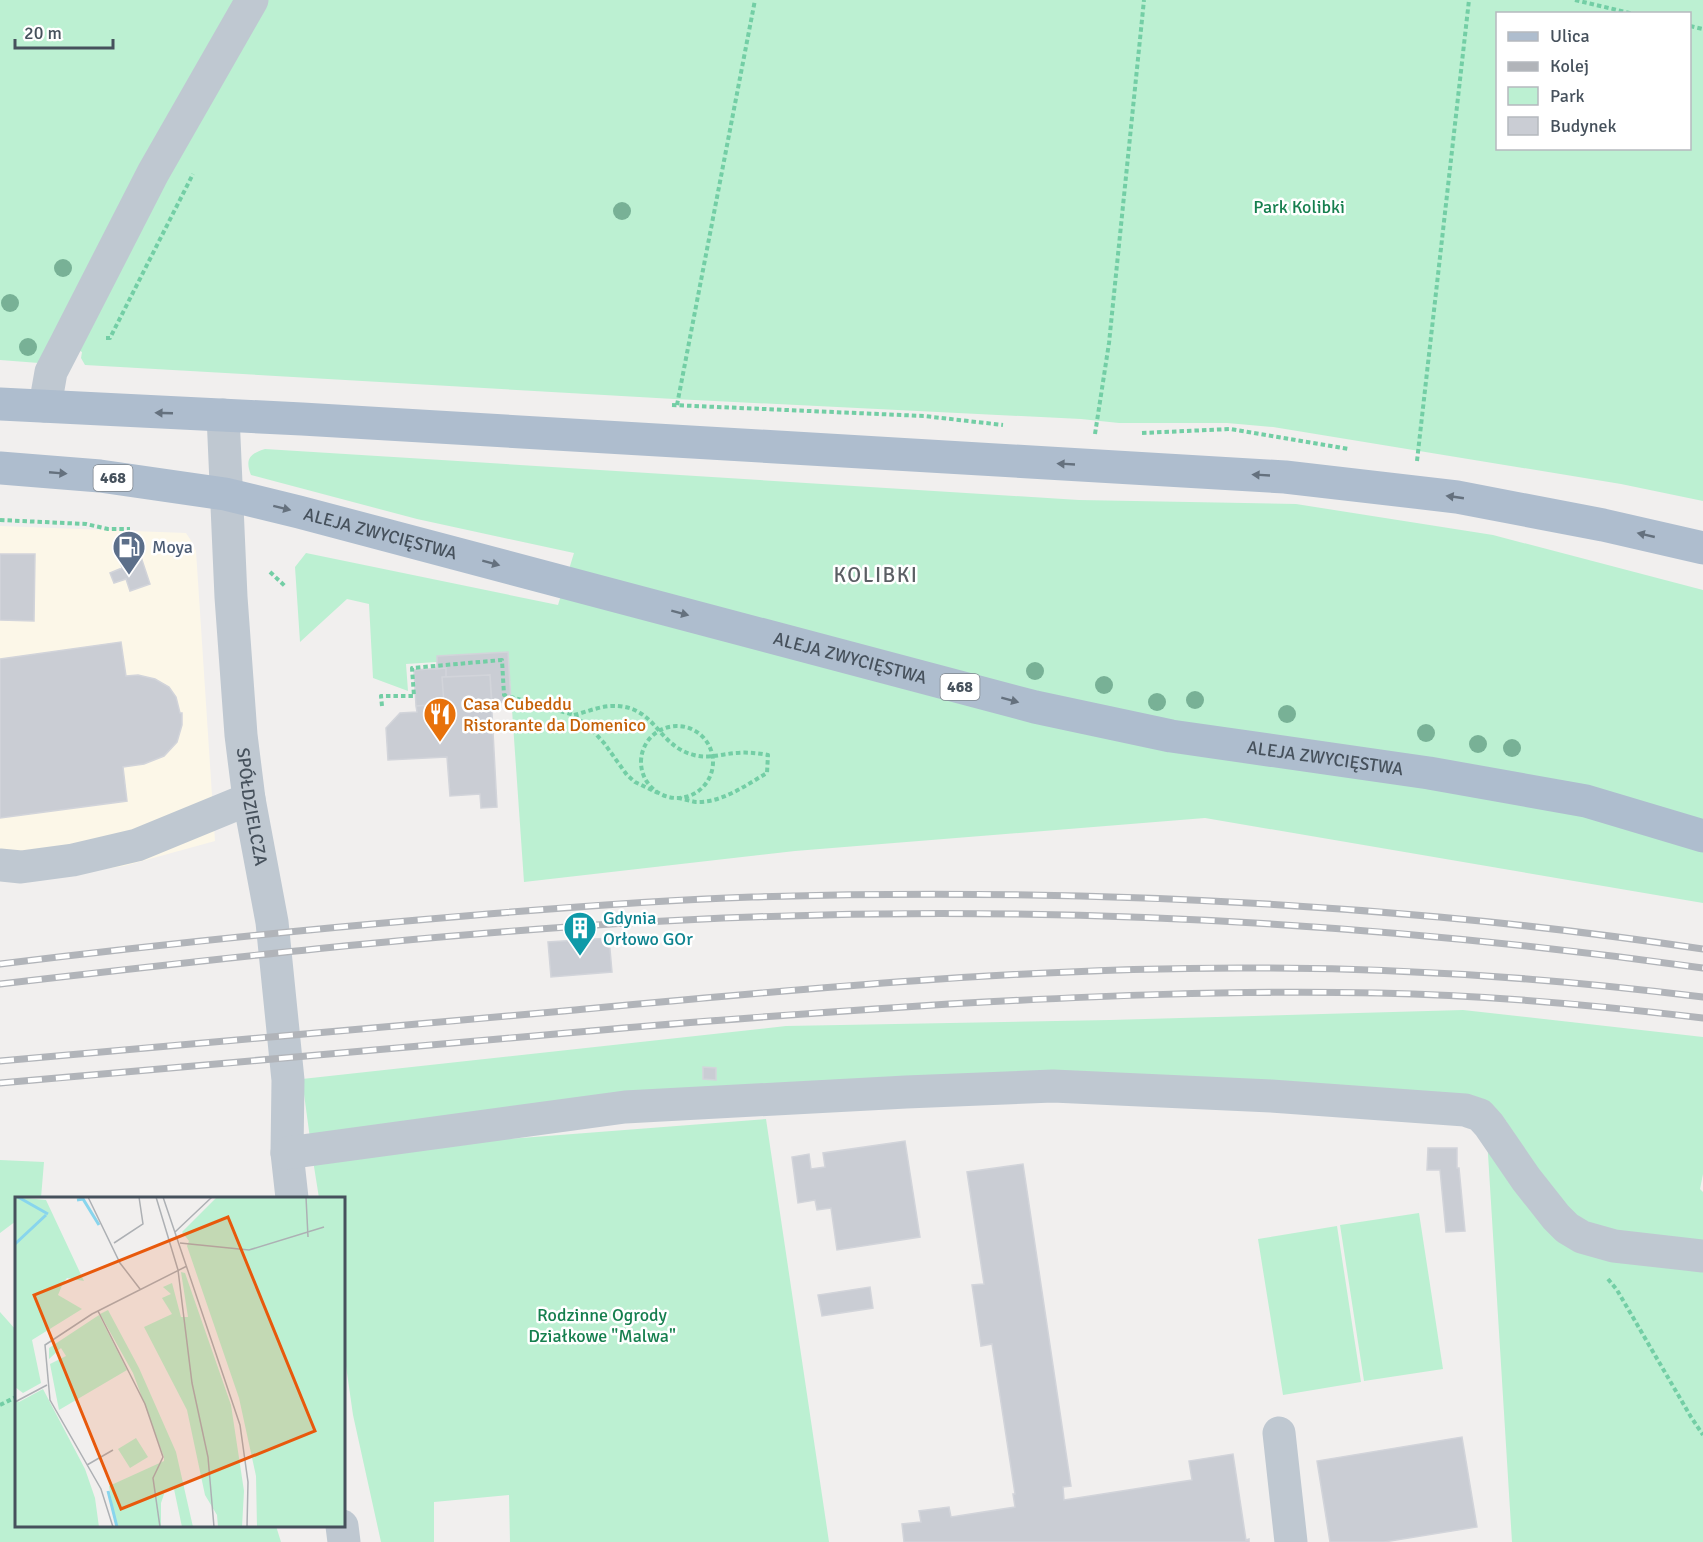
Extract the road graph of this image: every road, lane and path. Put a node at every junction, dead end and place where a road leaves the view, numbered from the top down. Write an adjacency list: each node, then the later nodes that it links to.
1 (252, 0): 8 (street)
2 (755, 0): 10 (path)
3 (1144, 0): 11 (path)
4 (1469, 0): 12 (path)
5 (1575, 0): 6 (path)
6 (1626, 12)
7 (0, 404): 8 (main road)
8 (45, 406): 9 (main road, one-way to 8)
9 (223, 414): 14 (street, SPÓŁDZIELCZA); 17 (main road, one-way to 9)
10 (1004, 424)
11 (1095, 435)
12 (1417, 462)
13 (0, 468): 14 (main road, ALEJA ZWYCIĘSTWA / 468, one-way to 14)
14 (225, 494): 26 (street, SPÓŁDZIELCZA); 27 (main road, ALEJA ZWYCIĘSTWA / 468, one-way to 27)
15 (0, 520): 16 (path)
16 (130, 529)
17 (1703, 548)
18 (270, 572): 19 (path)
19 (286, 587)
20 (382, 706): 21 (path)
21 (574, 715): 22 (path); 24 (path)
22 (660, 731): 23 (path); 23 (path); 24 (path)
23 (713, 756): 25 (path); 25 (path)
24 (658, 793): 25 (path)
25 (678, 798)
26 (249, 800): 28 (street); 29 (street, SPÓŁDZIELCZA)
27 (1703, 836)
28 (0, 865)
29 (287, 1153): 30 (street, SPÓŁDZIELCZA); 31 (street)
30 (292, 1197)
31 (1576, 1233): 32 (street); 36 (path)
32 (1703, 1256)
33 (15, 1398): 34 (path)
34 (0, 1405)
35 (1279, 1433): 39 (street)
36 (1703, 1434)
37 (342, 1527): 38 (street)
38 (344, 1542)
39 (1291, 1542)

